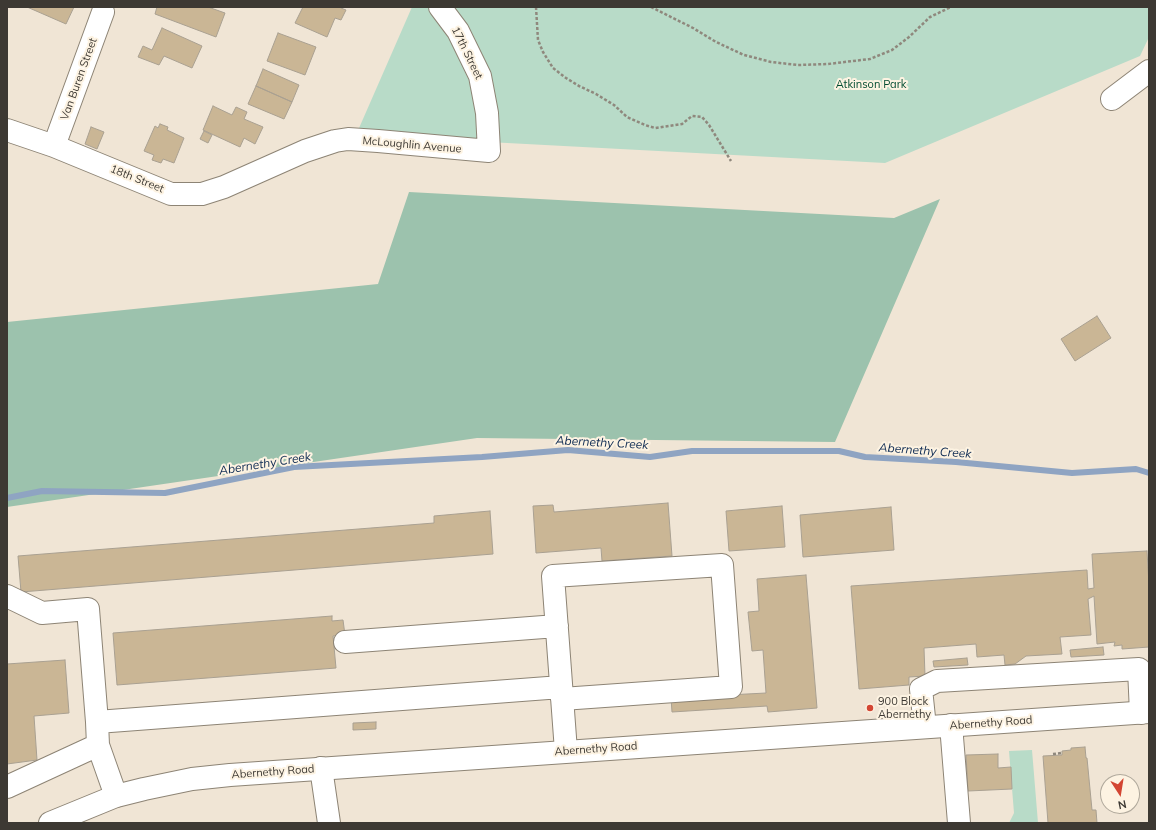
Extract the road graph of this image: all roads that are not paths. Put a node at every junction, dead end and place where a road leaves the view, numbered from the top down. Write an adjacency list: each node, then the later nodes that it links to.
1 (440, 7): 8 (main road, 17th Street)
2 (103, 12): 7 (main road, Van Buren Street)
3 (1149, 71): 4 (main road)
4 (1112, 99)
5 (7, 130): 7 (main road, 18th Street)
6 (335, 141): 7 (main road, 18th Street); 8 (main road, McLoughlin Avenue)
7 (54, 146)
8 (489, 152)
9 (7, 596): 15 (main road)
10 (557, 626): 11 (main road); 13 (main road); 13 (main road)
11 (345, 642)
12 (1144, 668): 14 (main road); 17 (main road)
13 (562, 693): 15 (main road); 19 (main road)
14 (1145, 713): 16 (main road, Abernethy Road)
15 (97, 722): 18 (main road)
16 (951, 726): 17 (main road, Abernethy Road); 25 (main road)
17 (925, 727): 19 (main road, Abernethy Road)
18 (98, 745): 21 (main road); 22 (main road)
19 (566, 751): 20 (main road, Abernethy Road)
20 (321, 768): 22 (main road, Abernethy Road); 24 (main road)
21 (7, 787)
22 (116, 796): 23 (main road, Abernethy Road)
23 (50, 823)
24 (329, 823)
25 (959, 823)

